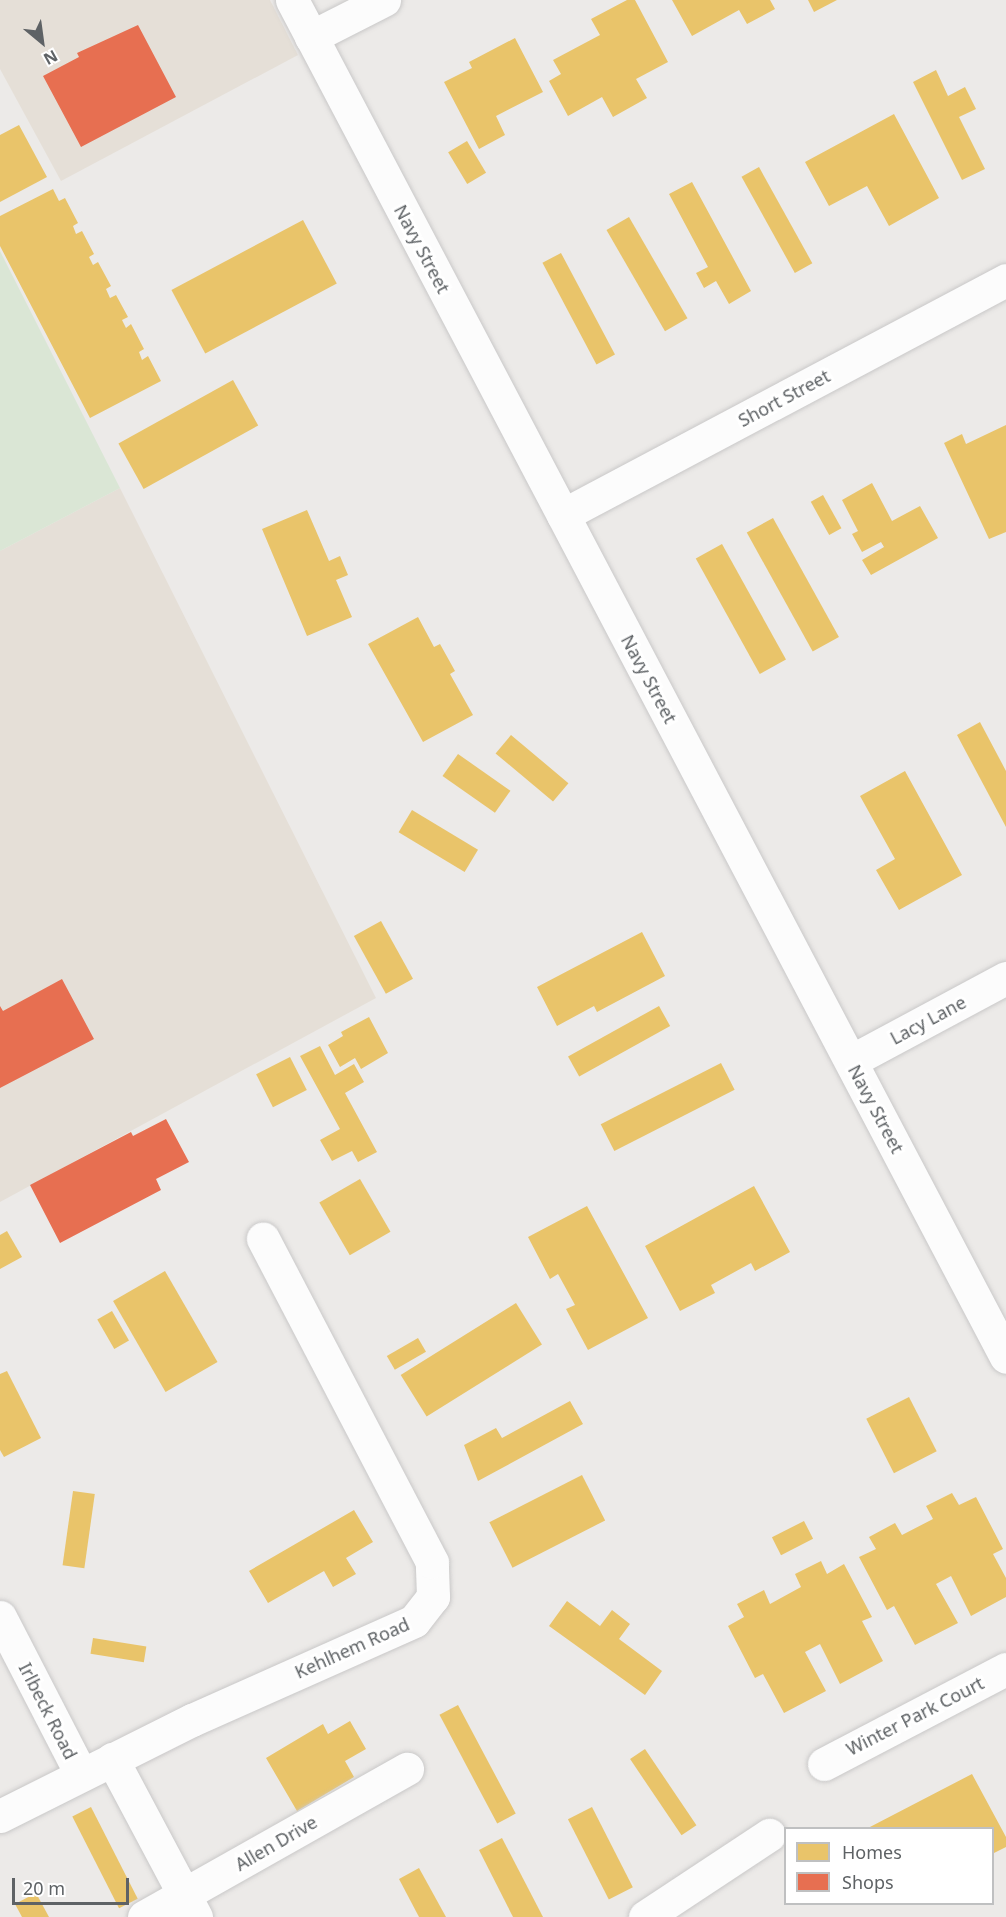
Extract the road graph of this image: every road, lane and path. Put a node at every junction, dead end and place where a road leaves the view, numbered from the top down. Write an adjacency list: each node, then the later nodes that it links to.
1 (292, 0): 3 (street, Navy Street)
2 (384, 0): 3 (street)
3 (311, 37): 5 (street, Navy Street)
4 (1006, 280): 5 (street, Short Street)
5 (563, 515): 7 (street, Navy Street)
6 (1006, 978): 7 (street, Lacy Lane)
7 (851, 1061): 9 (street, Navy Street)
8 (263, 1239): 12 (street, Kehlhem Road)
9 (1006, 1357)
10 (0, 1617): 15 (street, Irlbeck Road)
11 (1006, 1669): 13 (street, Winter Park Court)
12 (112, 1759): 15 (street, Kehlhem Road); 18 (street)
13 (824, 1764)
14 (407, 1769): 18 (street, Allen Drive)
15 (81, 1774): 16 (street, Kehlhem Road)
16 (0, 1816)
17 (770, 1835): 20 (street)
18 (190, 1906): 19 (street, Allen Drive)
19 (144, 1917)
20 (645, 1917)

